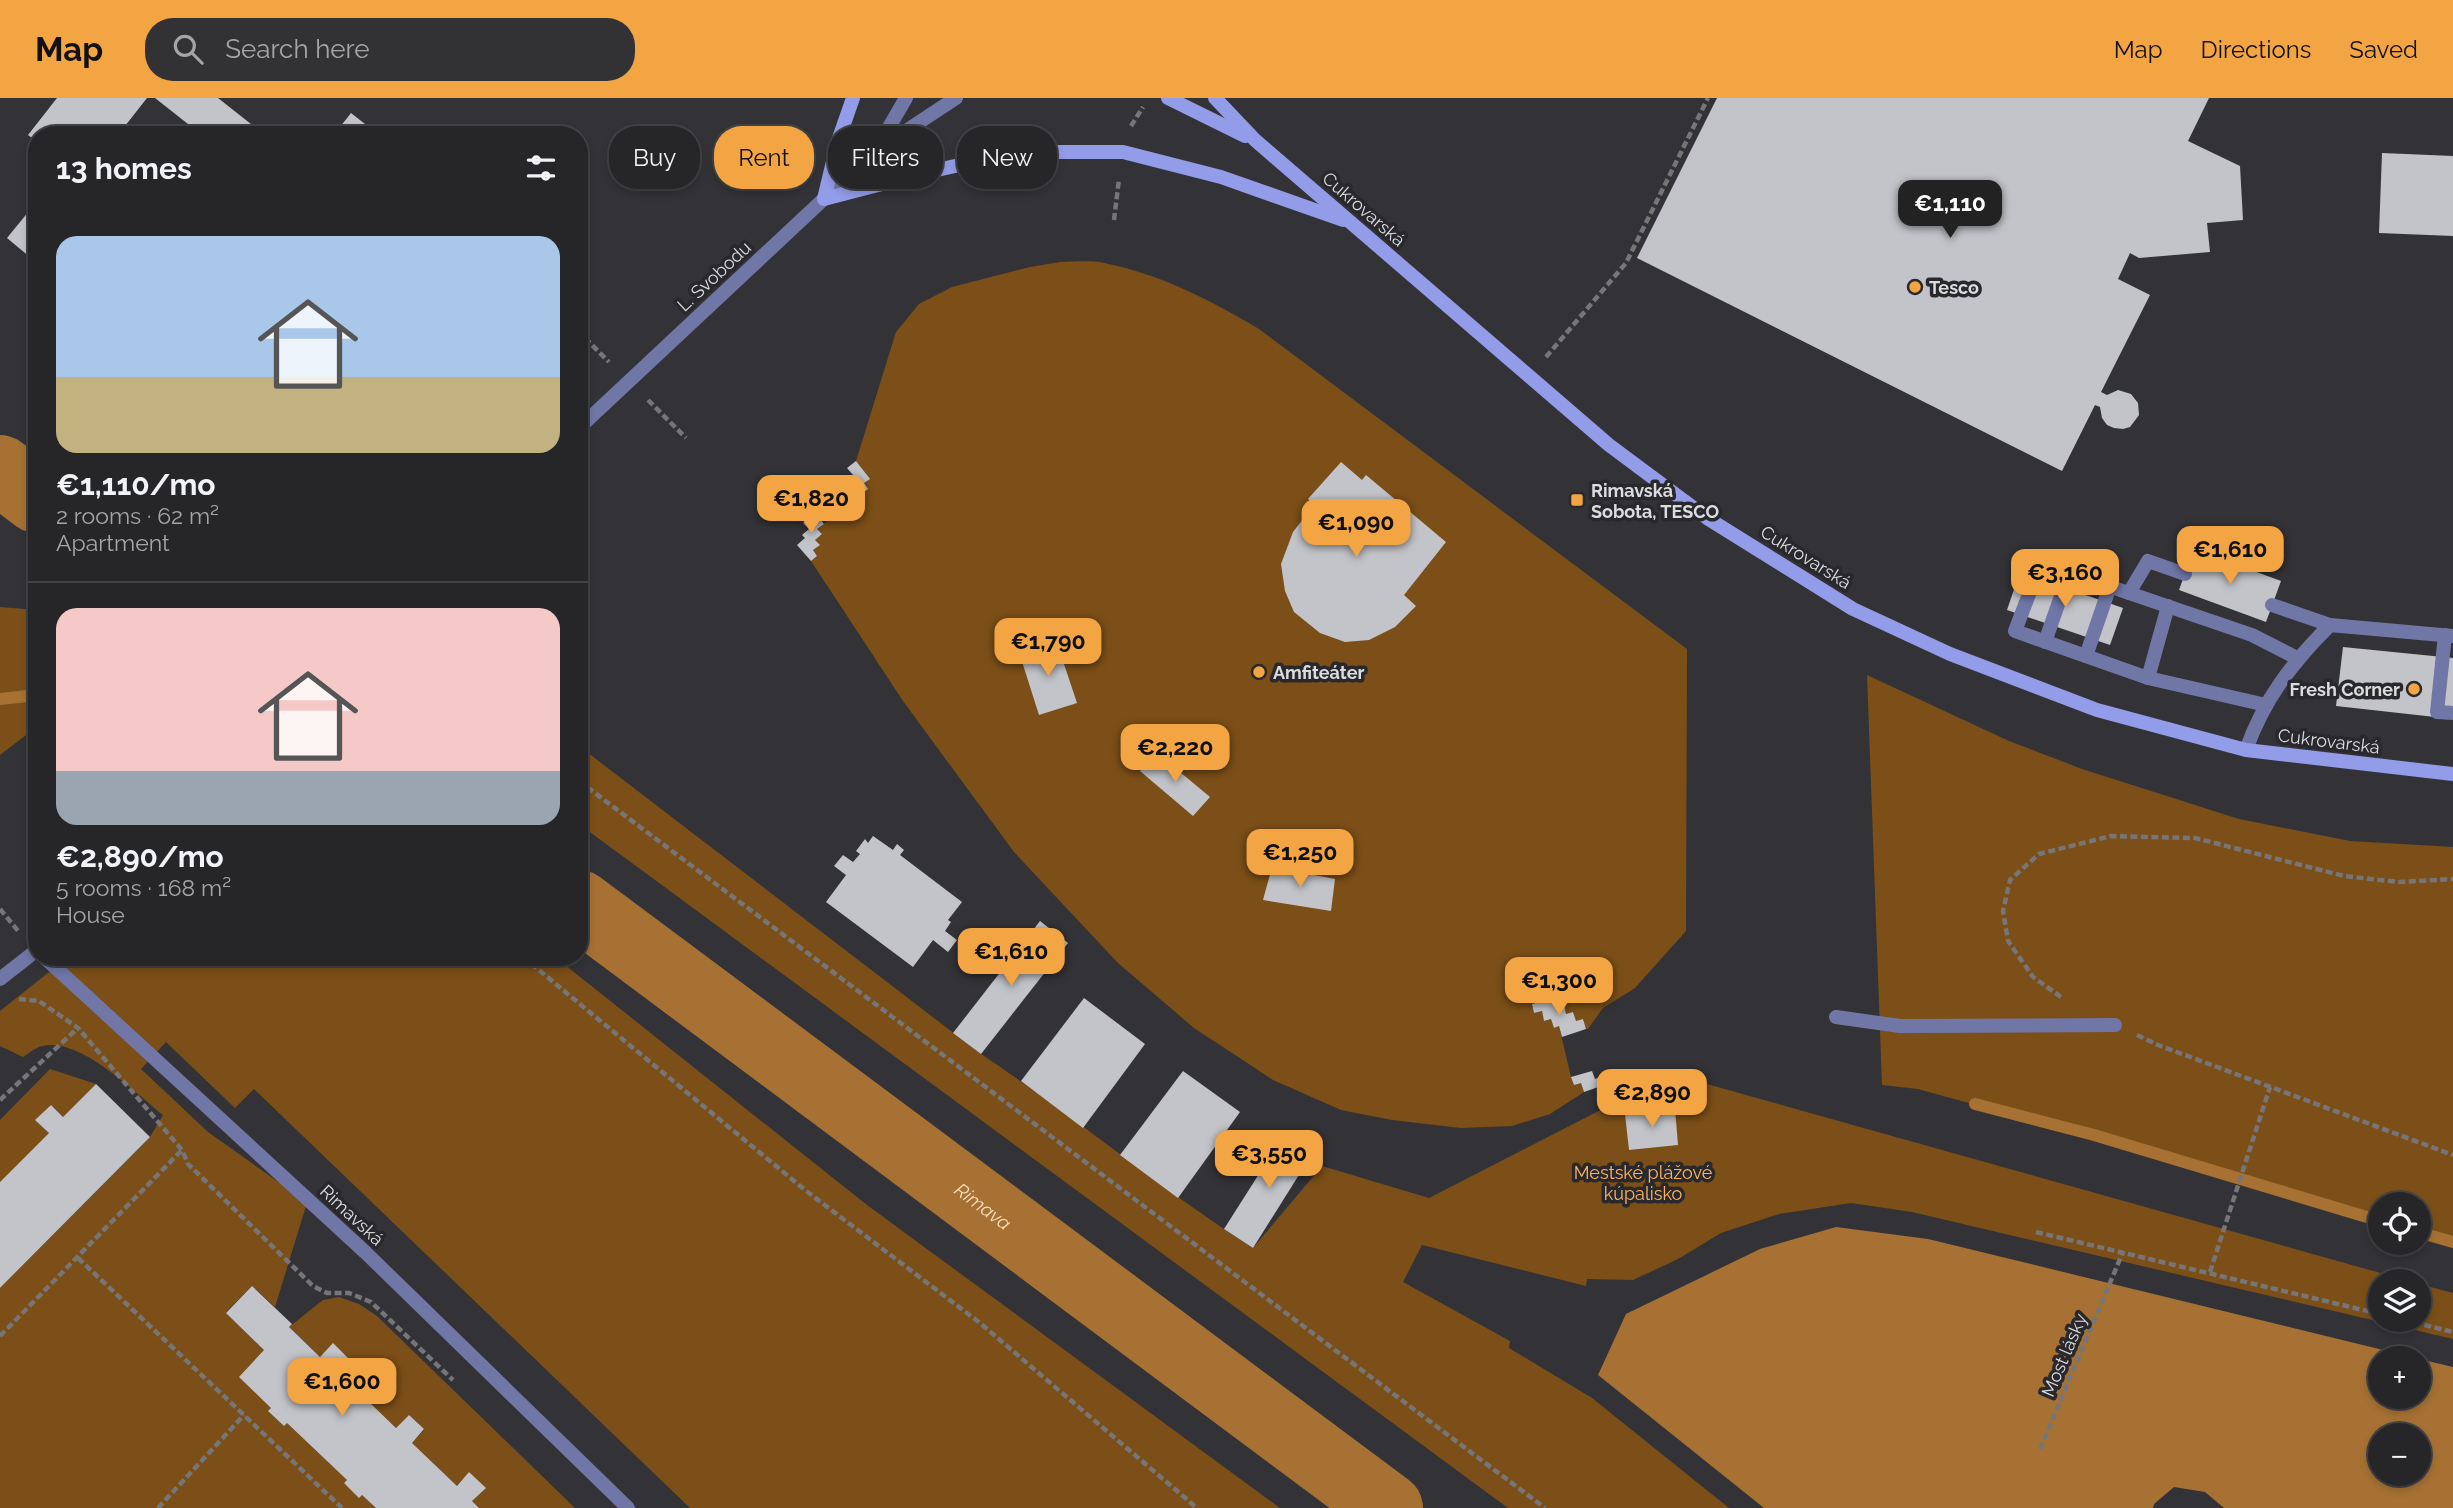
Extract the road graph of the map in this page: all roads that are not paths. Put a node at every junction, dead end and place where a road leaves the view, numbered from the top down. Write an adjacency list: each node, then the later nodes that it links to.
1 (853, 98): 10 (main road)
2 (906, 98): 6 (street)
3 (956, 98): 7 (street)
4 (1168, 98): 8 (main road, Cukrovarská)
5 (1215, 98): 8 (main road, Cukrovarská)
6 (889, 126)
7 (913, 126)
8 (1255, 140): 11 (main road, Cukrovarská)
9 (835, 189): 10 (street, L. Svobodu)
10 (824, 199): 11 (main road); 12 (street, L. Svobodu)
11 (1351, 223): 28 (main road, Cukrovarská)
12 (588, 420)
13 (2069, 573): 15 (street); 21 (street); 21 (street)
14 (2185, 573): 16 (street)
15 (2110, 586): 16 (street); 22 (street)
16 (2129, 593): 18 (street)
17 (2273, 605): 19 (street)
18 (2168, 606): 23 (street); 24 (street)
19 (2330, 625): 20 (street); 23 (street)
20 (2449, 636): 25 (street)
21 (2045, 642): 22 (street)
22 (2086, 656): 24 (street)
23 (2297, 658): 26 (street)
24 (2148, 678): 26 (street)
25 (2446, 685): 27 (street)
26 (2266, 705): 28 (street)
27 (2453, 713)
28 (2246, 750): 29 (main road, Cukrovarská)
29 (2453, 774)
30 (28, 957): 32 (street)
31 (54, 966): 35 (street, Rimavská)
32 (0, 979)
33 (1836, 1017): 34 (street)
34 (2115, 1025)
35 (628, 1508)

